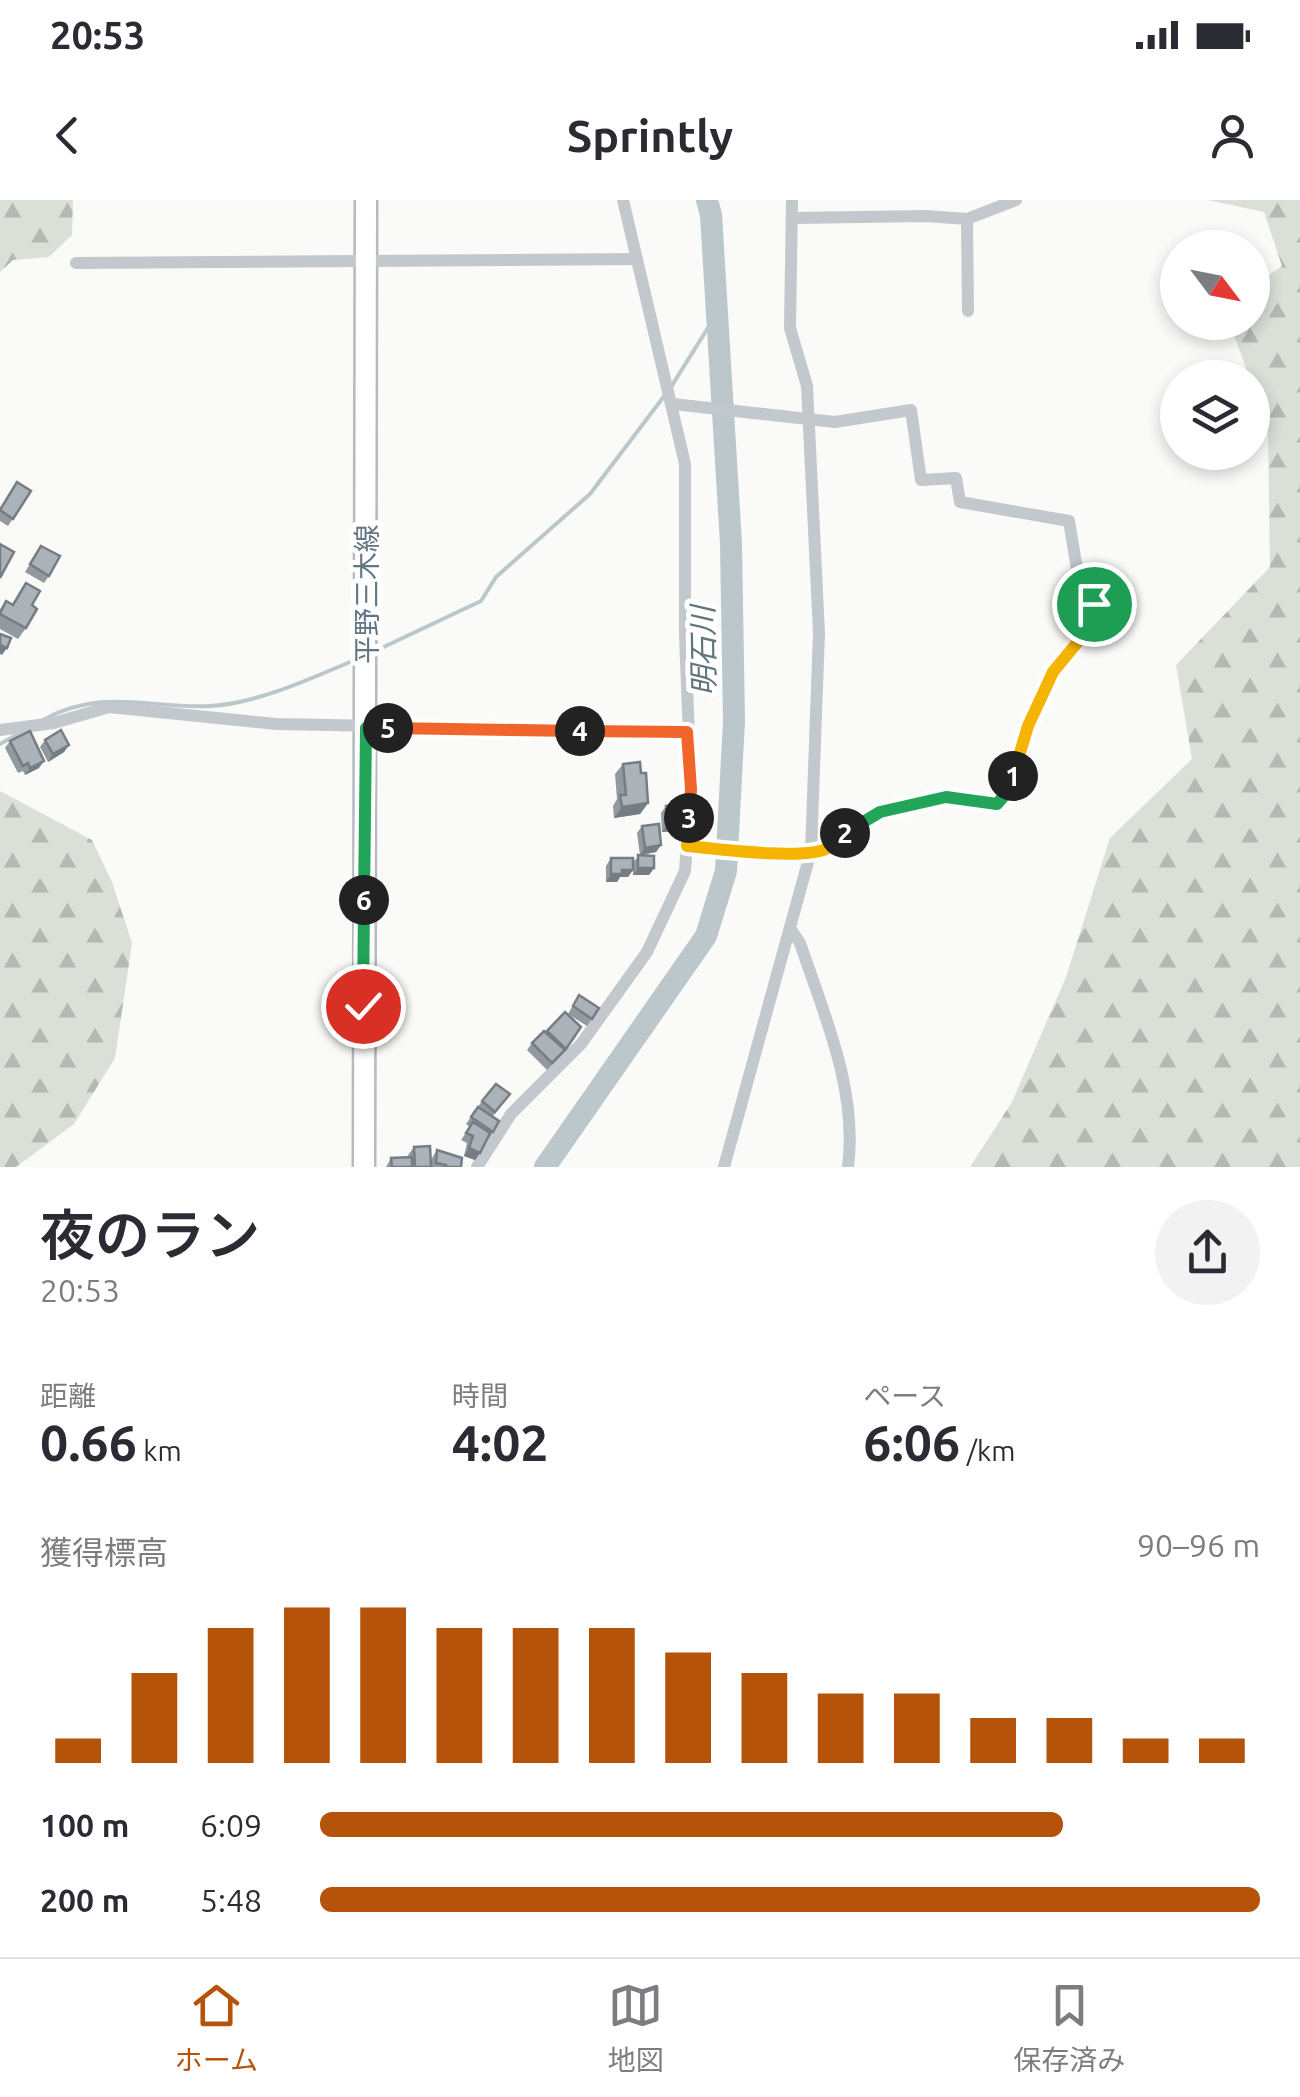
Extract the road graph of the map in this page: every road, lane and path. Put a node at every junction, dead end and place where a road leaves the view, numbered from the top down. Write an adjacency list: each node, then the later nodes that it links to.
1 (366, 200): 8 (main road, 平野三木線)
2 (623, 200): 7 (street)
3 (792, 200): 5 (street)
4 (1016, 200): 6 (street)
5 (794, 218): 6 (street); 12 (street)
6 (967, 219): 10 (street)
7 (636, 259): 8 (street); 11 (street)
8 (365, 262): 9 (street); 13 (main road, 平野三木線)
9 (76, 263)
10 (968, 312)
11 (673, 404): 12 (street); 15 (street)
12 (808, 418): 17 (street); 17 (street)
13 (366, 728): 14 (street); 15 (street); 19 (main road, 平野三木線)
14 (0, 730)
15 (687, 732): 16 (street)
16 (687, 846): 17 (street); 20 (street)
17 (811, 851): 18 (street)
18 (790, 928): 21 (street); 22 (street)
19 (364, 1167)
20 (477, 1167)
21 (724, 1167)
22 (848, 1167)

